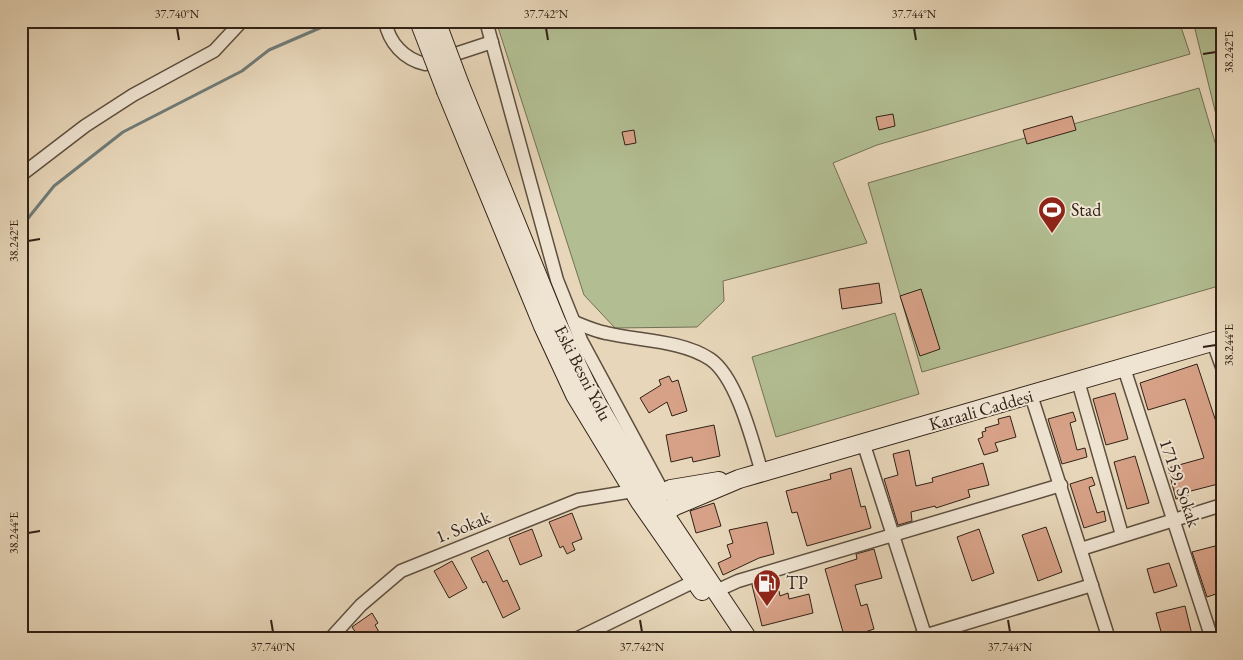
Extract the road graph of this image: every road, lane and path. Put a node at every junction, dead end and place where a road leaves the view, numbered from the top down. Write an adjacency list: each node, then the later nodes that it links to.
1 (242, 21): 8 (street)
2 (385, 21): 6 (street)
3 (419, 21): 7 (main road, bridge)
4 (436, 21): 7 (main road, bridge)
5 (486, 21): 6 (street)
6 (492, 42): 9 (street)
7 (453, 88): 19 (main road, Eski Besni Yolu)
8 (21, 175)
9 (574, 322): 16 (street); 19 (street)
10 (1218, 340): 11 (street); 12 (main road, Karaali Caddesi)
11 (1222, 367)
12 (1124, 368): 13 (main road, Karaali Caddesi); 22 (street, 17159. Sokak)
13 (1078, 381): 14 (main road, Karaali Caddesi); 23 (street)
14 (1031, 395): 15 (main road, Karaali Caddesi); 18 (street)
15 (864, 445): 16 (main road, Karaali Caddesi); 24 (street)
16 (762, 473): 17 (main road, Karaali Caddesi)
17 (739, 480): 19 (main road); 21 (main road)
18 (1061, 485): 24 (street); 25 (street)
19 (647, 496): 21 (main road, Eski Besni Yolu); 30 (street, 1. Sokak)
20 (1222, 505): 22 (street)
21 (658, 516): 26 (main road, Eski Besni Yolu); 28 (main road, Eski Besni Yolu)
22 (1174, 519): 23 (street); 35 (street, 17159. Sokak)
23 (1122, 535): 25 (street)
24 (894, 536): 28 (street); 29 (street)
25 (1081, 549): 27 (street)
26 (695, 581): 31 (street); 32 (main road, Eski Besni Yolu)
27 (1092, 585): 29 (street); 34 (street)
28 (716, 591): 33 (main road, Eski Besni Yolu)
29 (919, 637)
30 (330, 639)
31 (576, 639)
32 (736, 639)
33 (748, 639)
34 (1109, 639)
35 (1212, 639)

